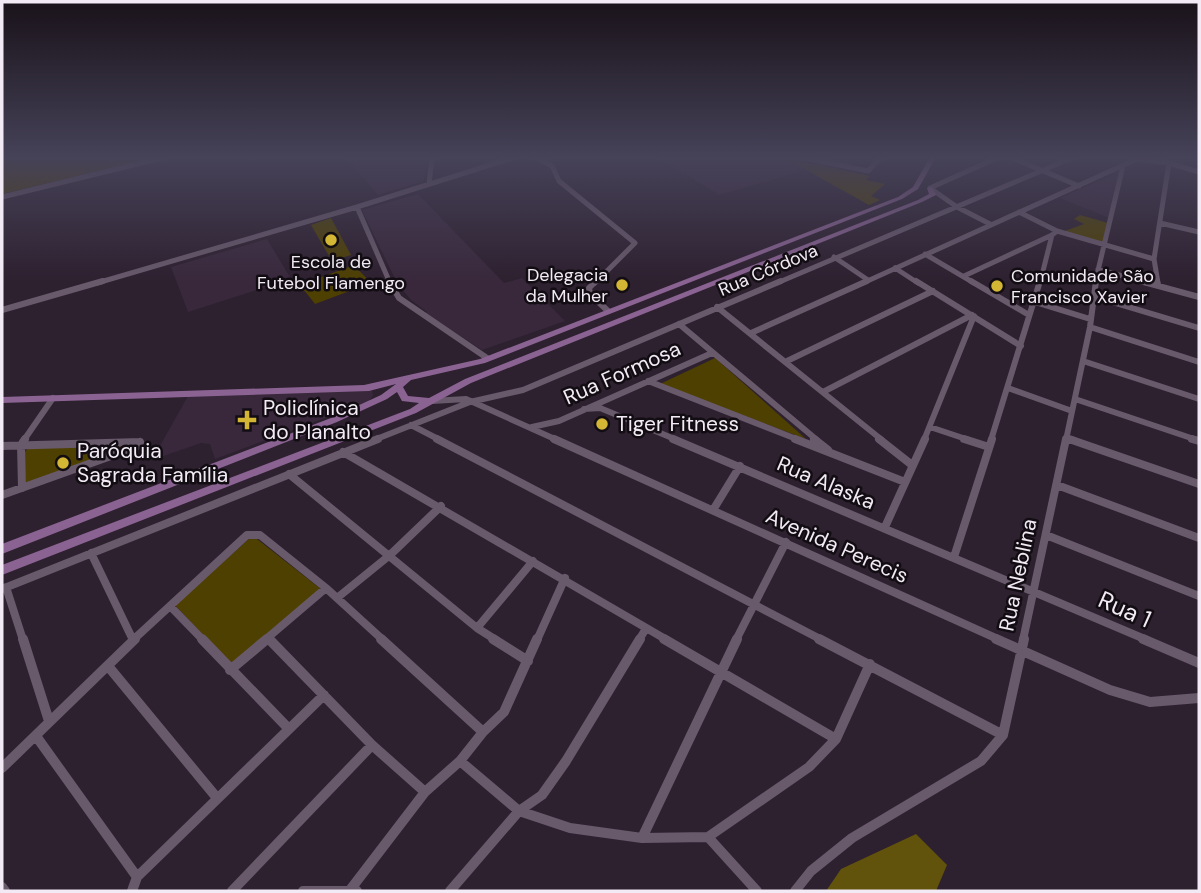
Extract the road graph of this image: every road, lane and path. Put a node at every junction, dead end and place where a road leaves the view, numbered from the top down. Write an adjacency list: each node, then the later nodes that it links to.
1 (383, 199): 11 (street)
2 (581, 199): 32 (street)
3 (896, 199): 32 (main road)
4 (925, 199): 49 (main road)
5 (946, 199): 10 (street)
6 (975, 199): 10 (street, Rua Córdova)
7 (1050, 199): 12 (street)
8 (1116, 199): 17 (street, Rua Neblina)
9 (1164, 199): 13 (street)
10 (957, 206): 14 (street); 19 (street, Rua Córdova)
11 (357, 207): 31 (street); 41 (street)
12 (1019, 212): 14 (street); 16 (street)
13 (1160, 223): 15 (street); 20 (street)
14 (990, 224): 18 (street)
15 (1199, 232)
16 (1055, 233): 17 (street); 23 (street); 29 (street)
17 (1105, 246): 20 (street); 22 (street, Rua Neblina)
18 (925, 254): 21 (street); 23 (street)
19 (834, 257): 24 (street); 30 (street, Rua Córdova)
20 (1154, 259): 25 (street)
21 (895, 268): 24 (street); 26 (street)
22 (1098, 269): 25 (street); 28 (street, Rua Neblina)
23 (964, 276): 33 (street)
24 (868, 280): 38 (street)
25 (1158, 285): 27 (street)
26 (933, 291): 34 (street); 42 (street)
27 (1199, 295)
28 (1092, 296): 35 (street, Rua Neblina); 37 (street)
29 (1035, 302): 33 (street); 35 (street)
30 (717, 307): 36 (street, Rua Córdova); 38 (street)
31 (2, 310)
32 (608, 311): 41 (main road)
33 (1029, 315): 39 (street)
34 (973, 316): 39 (street); 52 (street); 64 (street)
35 (1090, 323): 43 (street, Rua Neblina); 44 (street)
36 (679, 324): 40 (street); 59 (street, Rua Córdova)
37 (1199, 328)
38 (751, 333): 42 (street)
39 (1021, 346): 51 (street)
40 (712, 352): 47 (street, Rua Formosa); 73 (street)
41 (487, 358): 45 (main road)
42 (787, 361): 52 (street)
43 (1083, 361): 55 (street, Rua Neblina); 56 (street)
44 (1199, 362)
45 (442, 370): 46 (main road); 49 (main road)
46 (410, 378): 48 (main road); 50 (main road)
47 (648, 381): 54 (street, Rua Formosa); 73 (street)
48 (400, 387): 50 (main road); 58 (main road); 88 (main road)
49 (456, 387): 58 (main road); 59 (street, Avenida Perecis)
50 (365, 388): 53 (main road)
51 (1008, 388): 62 (street); 70 (street)
52 (823, 392): 74 (street)
53 (53, 398): 57 (main road); 68 (street)
54 (608, 398): 60 (street, Rua Formosa); 61 (street)
55 (1075, 399): 62 (street, Rua Neblina); 67 (street)
56 (1199, 399)
57 (2, 400)
58 (432, 401): 59 (street, Avenida Perecis); 93 (main road)
59 (468, 401): 63 (street); 65 (street, Avenida Perecis)
60 (584, 410): 61 (street, Rua Alaska); 65 (street, Rua Formosa)
61 (604, 410): 75 (street, Rua Alaska)
62 (1072, 411): 66 (street, Rua Neblina)
63 (411, 425): 72 (street); 100 (street)
64 (930, 428): 70 (street); 74 (street)
65 (545, 430): 83 (street, Avenida Perecis)
66 (1067, 438): 78 (street); 79 (street, Rua Neblina)
67 (1199, 441)
68 (20, 445): 69 (street); 71 (street); 80 (street); 80 (street)
69 (2, 446)
70 (989, 447): 91 (street)
71 (2, 451)
72 (343, 452): 76 (street); 82 (street)
73 (833, 455): 77 (street)
74 (912, 465): 77 (street)
75 (740, 466): 83 (street); 84 (street, Rua Alaska)
76 (289, 474): 89 (street); 90 (street)
77 (905, 482): 84 (street)
78 (1199, 484)
79 (1057, 485): 85 (street, Rua Neblina); 86 (street)
80 (22, 488): 81 (street)
81 (2, 495)
82 (441, 506): 90 (street); 92 (street)
83 (713, 510): 87 (street, Avenida Perecis)
84 (885, 527): 91 (street, Rua Alaska)
85 (1046, 535): 97 (street, Rua Neblina); 98 (street)
86 (1199, 538)
87 (786, 542): 100 (street); 106 (street, Avenida Perecis)
88 (2, 549)
89 (91, 553): 95 (street); 105 (street)
90 (390, 555): 99 (street); 102 (street)
91 (954, 557): 97 (street, Rua Alaska)
92 (533, 561): 94 (street); 102 (street)
93 (2, 570)
94 (565, 579): 103 (street); 107 (street)
95 (4, 588): 115 (street)
96 (326, 589): 99 (street); 101 (street); 104 (street)
97 (1034, 591): 106 (street, Rua Neblina); 108 (street, Rua 1)
98 (1199, 596)
99 (337, 598): 117 (street)
100 (755, 604): 109 (street); 112 (street)
101 (170, 606): 105 (street); 111 (street)
102 (477, 628): 107 (street)
103 (645, 629): 112 (street); 126 (street)
104 (269, 639): 111 (street); 113 (street)
105 (133, 640): 110 (street)
106 (1022, 649): 114 (street, Avenida Perecis); 118 (street, Rua Neblina)
107 (528, 661): 117 (street)
108 (1199, 663)
109 (870, 664): 118 (street); 120 (street)
110 (108, 666): 115 (street); 125 (street)
111 (230, 670): 116 (street)
112 (719, 673): 120 (street); 128 (street)
113 (324, 695): 116 (street); 121 (street)
114 (1199, 698)
115 (49, 721): 119 (street)
116 (288, 728): 125 (street)
117 (483, 732): 122 (street)
118 (1003, 735): 138 (street, Rua Neblina)
119 (36, 736): 123 (street); 129 (street)
120 (836, 739): 127 (street)
121 (372, 744): 124 (street); 134 (street)
122 (460, 761): 124 (street); 126 (street)
123 (2, 768)
124 (425, 792): 131 (street)
125 (217, 798): 129 (street)
126 (519, 811): 128 (street); 136 (street)
127 (708, 836): 128 (street); 137 (street)
128 (642, 838)
129 (136, 877): 133 (street)
130 (2, 887): 132 (street)
131 (353, 890): 135 (street)
132 (5, 891)
133 (132, 891)
134 (232, 891)
135 (303, 891)
136 (450, 891)
137 (757, 891)
138 (795, 891)

